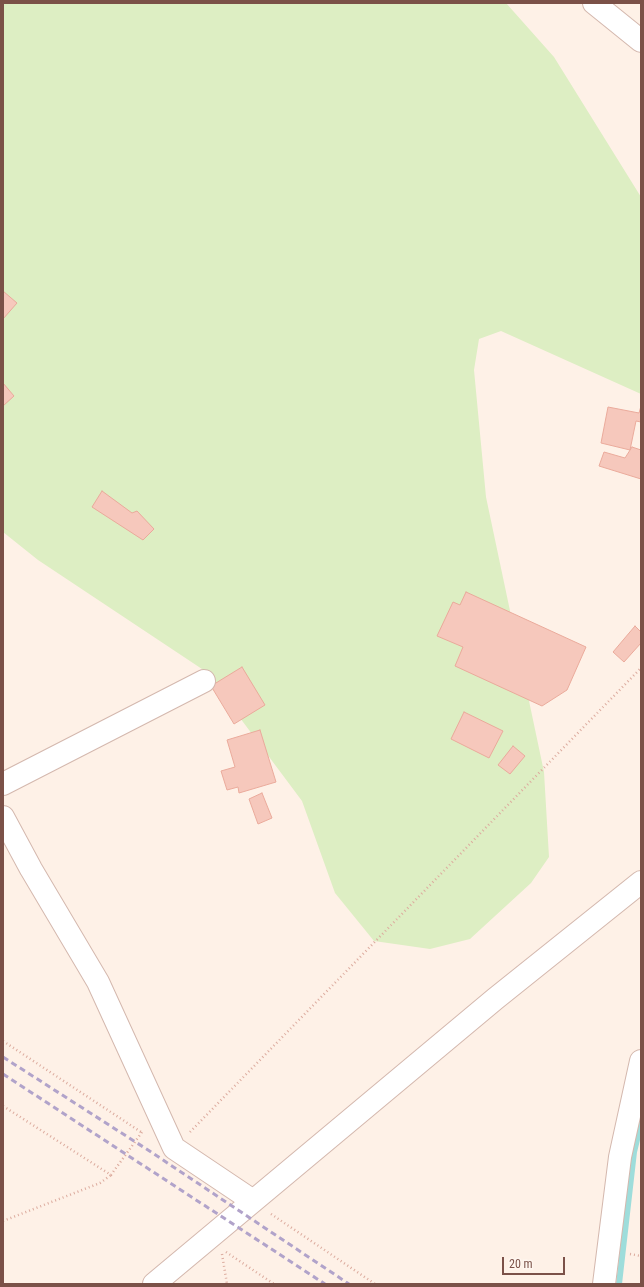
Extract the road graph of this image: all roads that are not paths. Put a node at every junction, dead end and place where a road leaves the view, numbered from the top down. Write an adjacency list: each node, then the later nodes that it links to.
1 (594, 3): 2 (street)
2 (641, 41)
3 (204, 681): 4 (street)
4 (3, 784)
5 (3, 817): 8 (street)
6 (641, 882): 8 (street)
7 (641, 1061): 10 (street)
8 (253, 1201): 9 (street)
9 (154, 1284)
10 (604, 1284)

